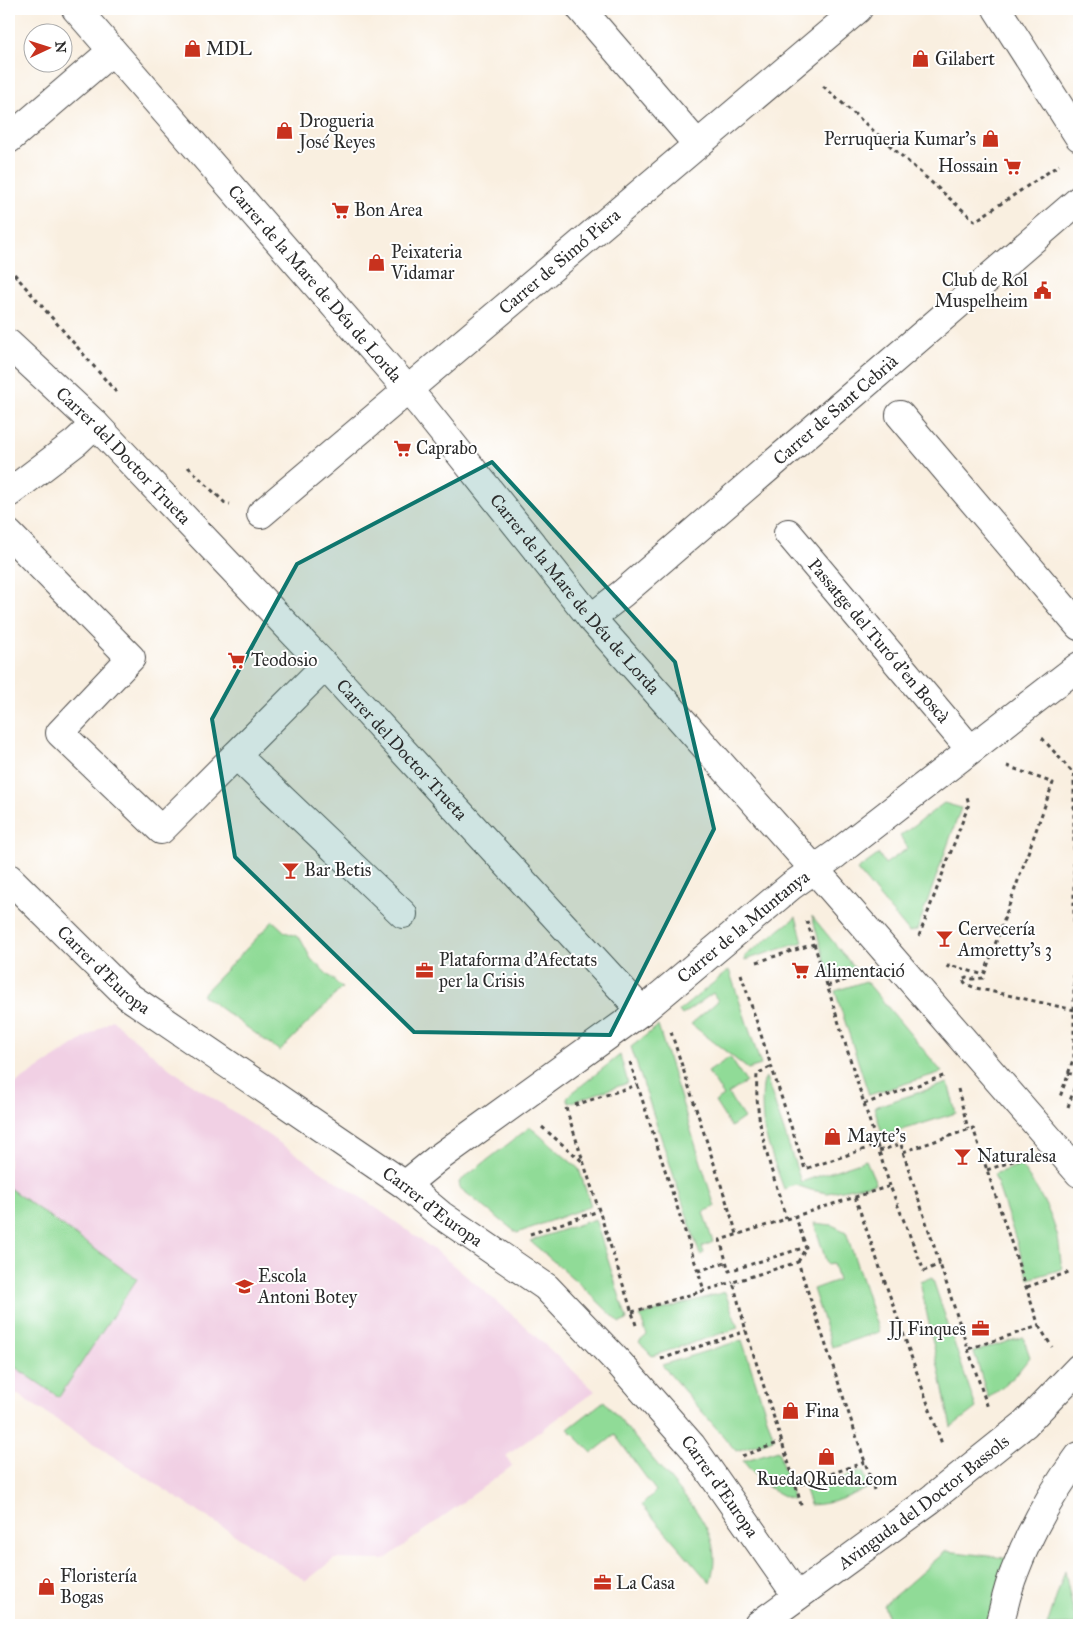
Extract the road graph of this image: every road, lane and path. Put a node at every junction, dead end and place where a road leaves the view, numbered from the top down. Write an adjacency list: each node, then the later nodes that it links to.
1 (76, 9): 5 (street, Carrer de la Mare de Déu de Lorda)
2 (581, 9): 9 (street)
3 (858, 9): 9 (street, Carrer de Simó Piera)
4 (997, 9): 7 (street)
5 (112, 50): 8 (street); 14 (street, Carrer de la Mare de Déu de Lorda)
6 (819, 83): 10 (path)
7 (1079, 137)
8 (9, 139)
9 (697, 144): 14 (street, Carrer de Simó Piera)
10 (1060, 165)
11 (1079, 200): 24 (street, Carrer de Sant Cebrià)
12 (9, 268): 15 (path)
13 (9, 344): 17 (street, Carrer del Doctor Trueta)
14 (408, 390): 21 (street, Carrer de Simó Piera); 24 (street, Carrer de la Mare de Déu de Lorda)
15 (121, 398)
16 (900, 415): 25 (street)
17 (95, 424): 19 (street); 26 (street, Carrer del Doctor Trueta)
18 (183, 462): 20 (path)
19 (9, 493)
20 (234, 504)
21 (261, 514)
22 (788, 533): 29 (street, Passatge del Turó d'en Boscà)
23 (9, 534): 30 (street)
24 (591, 618): 33 (street, Carrer de la Mare de Déu de Lorda)
25 (1079, 626)
26 (325, 666): 30 (street); 46 (street, Carrer del Doctor Trueta)
27 (1079, 666): 29 (street, Carrer de la Muntanya)
28 (1038, 733): 45 (path)
29 (970, 749): 33 (street, Carrer de la Muntanya)
30 (236, 755): 35 (street)
31 (999, 763): 43 (path)
32 (964, 789): 37 (path)
33 (814, 870): 46 (street, Carrer de la Muntanya); 67 (street, Carrer de la Mare de Déu de Lorda)
34 (9, 878): 68 (street, Carrer d'Europa)
35 (403, 914)
36 (805, 917): 38 (path)
37 (918, 937)
38 (814, 944): 39 (path); 44 (path)
39 (748, 965)
40 (739, 968): 50 (path)
41 (944, 970): 43 (path)
42 (864, 974): 44 (path)
43 (984, 974): 45 (path)
44 (827, 986): 56 (path)
45 (1074, 1008): 47 (path); 51 (path)
46 (642, 1011): 68 (street, Carrer de la Muntanya)
47 (1079, 1011)
48 (668, 1024): 74 (path)
49 (631, 1067): 54 (path)
50 (770, 1067): 61 (path); 73 (path)
51 (1068, 1073): 53 (path); 57 (path)
52 (949, 1074): 56 (path)
53 (1079, 1075): 58 (path)
54 (637, 1084): 65 (path); 80 (path)
55 (960, 1101): 60 (path)
56 (864, 1104): 61 (path)
57 (1057, 1105)
58 (1066, 1114)
59 (539, 1125): 65 (path)
60 (968, 1129): 63 (path); 66 (path)
61 (877, 1145): 62 (path)
62 (879, 1151): 63 (path); 69 (path)
63 (903, 1152): 79 (path)
64 (1020, 1158): 66 (path)
65 (583, 1163): 71 (path)
66 (987, 1170): 83 (path)
67 (1079, 1173)
68 (405, 1185): 102 (street, Carrer d'Europa)
69 (890, 1186): 70 (path); 79 (path)
70 (855, 1197): 72 (path); 95 (path)
71 (599, 1211): 75 (path); 85 (path)
72 (795, 1215): 73 (path); 76 (path)
73 (786, 1218): 74 (path)
74 (737, 1234): 77 (path)
75 (527, 1236)
76 (806, 1247): 77 (path); 78 (path)
77 (726, 1262): 80 (path)
78 (798, 1262): 82 (path); 98 (path)
79 (940, 1264): 90 (path)
80 (698, 1271): 84 (path)
81 (1070, 1272): 83 (path)
82 (733, 1282): 84 (path); 87 (path)
83 (1027, 1287): 86 (path)
84 (704, 1290): 85 (path)
85 (632, 1312): 88 (path)
86 (1040, 1326): 89 (path); 90 (path)
87 (746, 1331): 91 (path); 94 (path)
88 (638, 1332)
89 (1052, 1348)
90 (968, 1349): 93 (path)
91 (653, 1362)
92 (1079, 1368): 102 (street, Avinguda del Doctor Bassols)
93 (989, 1411)
94 (781, 1442): 97 (path); 99 (path)
95 (942, 1444)
96 (1079, 1456): 104 (street)
97 (734, 1458)
98 (865, 1462): 99 (path); 100 (path)
99 (796, 1486): 101 (path)
100 (874, 1490)
101 (802, 1509)
102 (796, 1596): 103 (street, Avinguda del Doctor Bassols)
103 (758, 1625)
104 (999, 1625)

